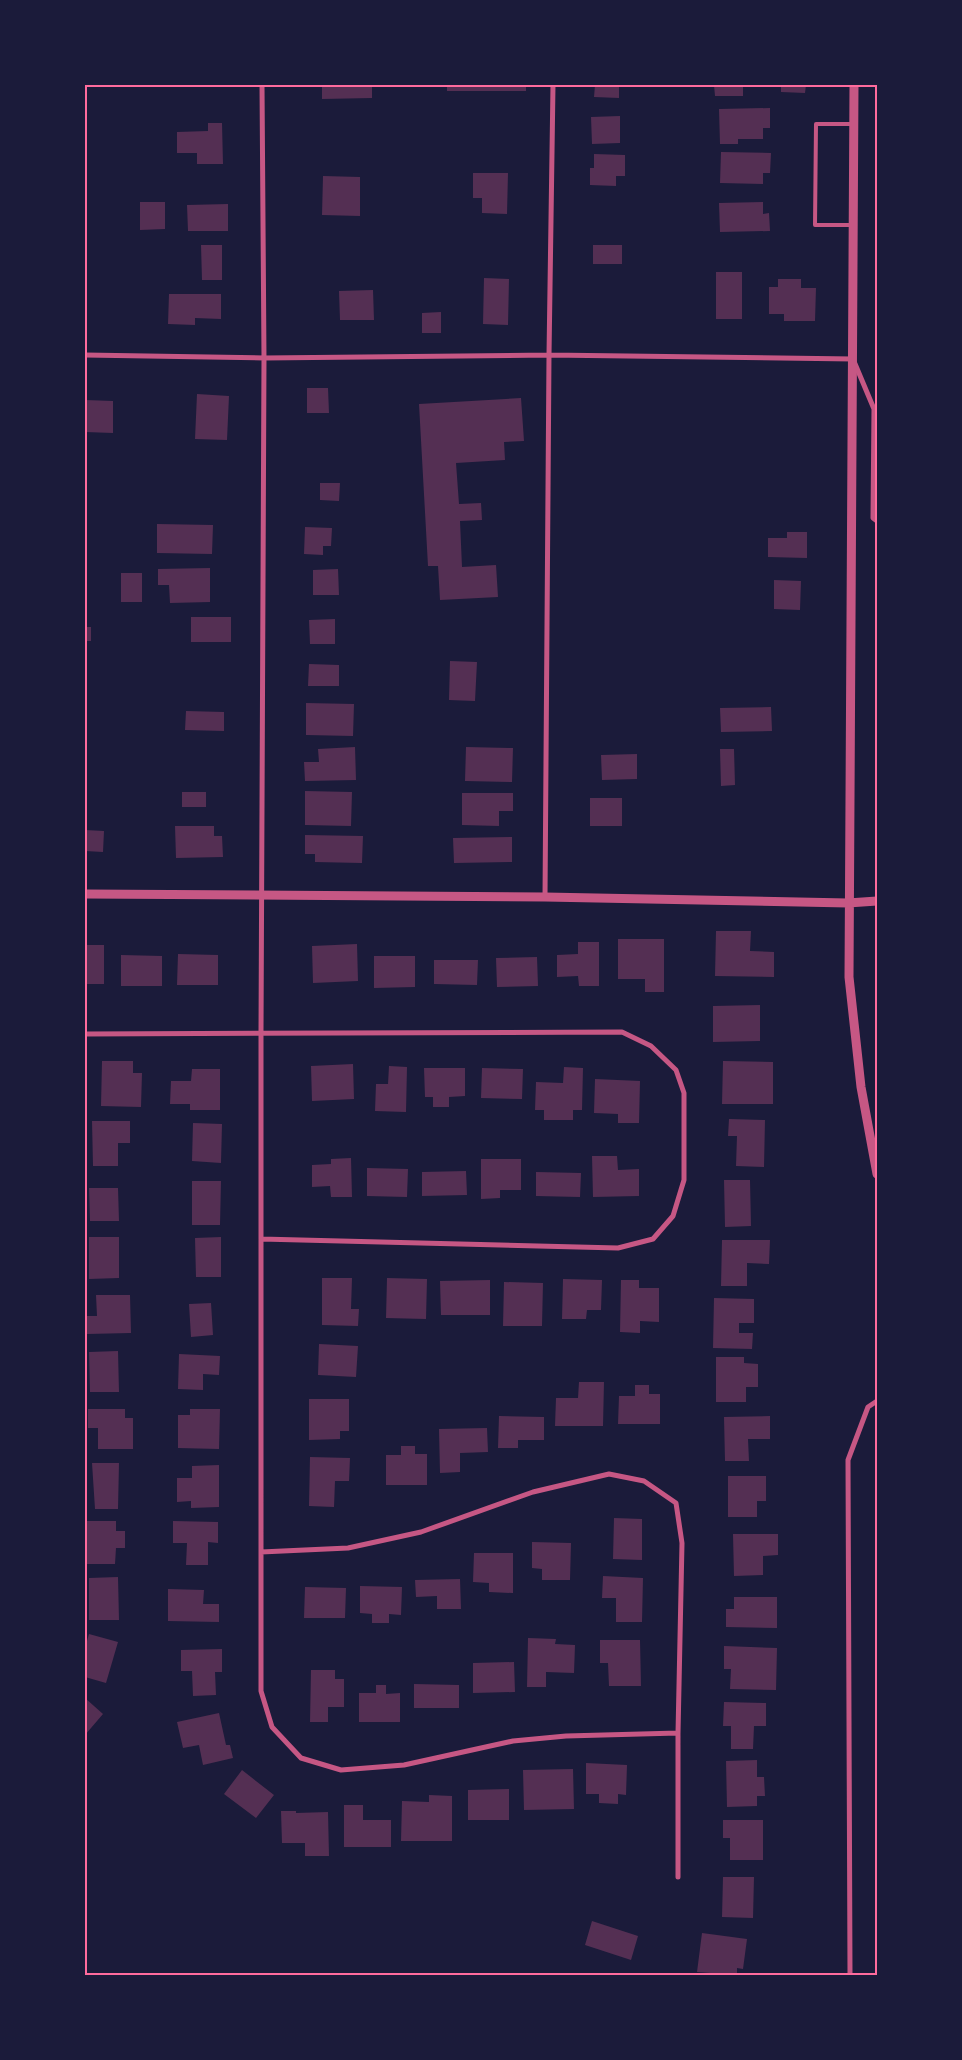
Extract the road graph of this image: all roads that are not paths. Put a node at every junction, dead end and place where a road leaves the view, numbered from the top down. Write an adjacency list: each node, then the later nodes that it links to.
1 (262, 85): 8 (street)
2 (553, 85): 7 (street)
3 (854, 85): 4 (street)
4 (854, 124): 5 (street); 5 (lane)
5 (854, 225): 9 (street)
6 (85, 355): 8 (street)
7 (549, 355): 8 (street); 9 (street); 13 (street)
8 (264, 358): 12 (street)
9 (853, 359): 10 (street); 15 (street)
10 (877, 521)
11 (85, 894): 12 (street)
12 (262, 894): 13 (street); 16 (street)
13 (545, 897): 15 (street)
14 (877, 901): 15 (street)
15 (848, 903): 18 (street)
16 (261, 1032): 17 (street); 19 (street); 19 (street)
17 (85, 1034)
18 (877, 1174)
19 (261, 1239): 21 (street)
20 (877, 1401): 24 (street)
21 (261, 1552): 22 (street); 22 (street)
22 (678, 1733): 23 (street)
23 (678, 1877)
24 (850, 1975)

